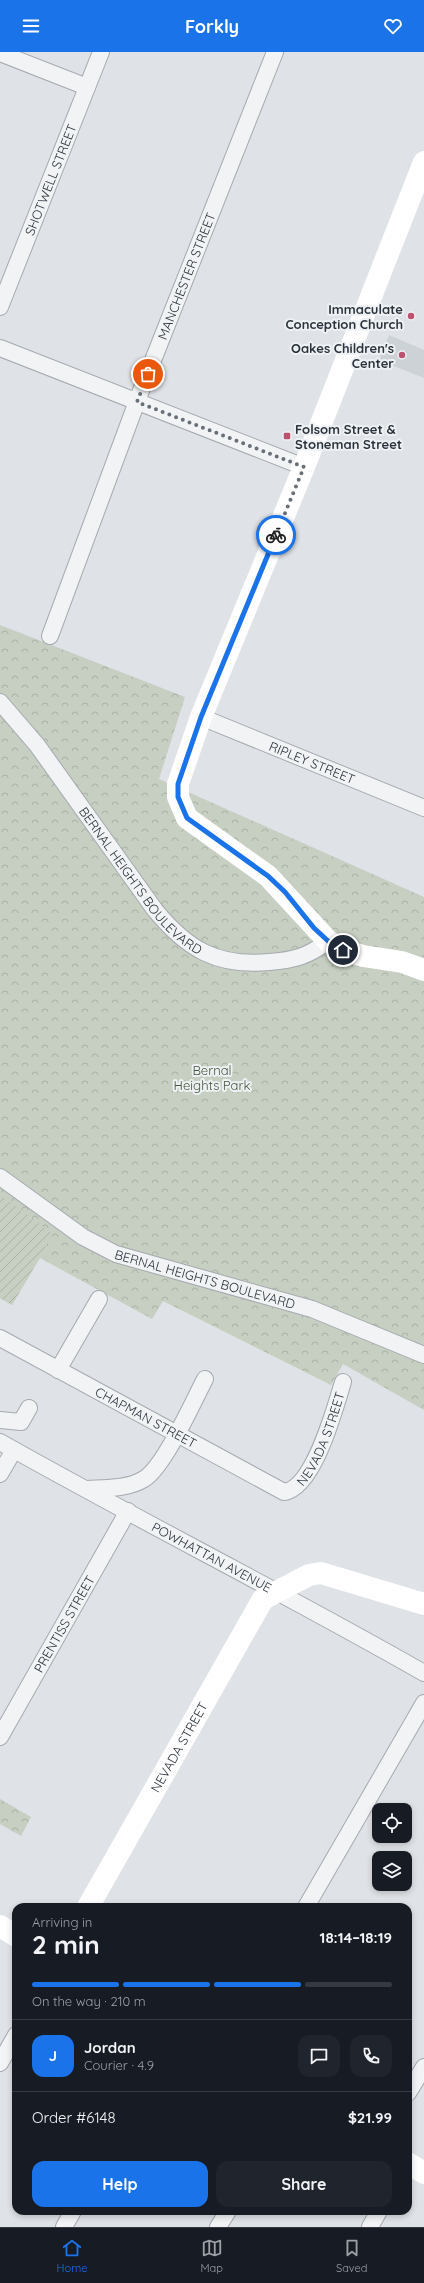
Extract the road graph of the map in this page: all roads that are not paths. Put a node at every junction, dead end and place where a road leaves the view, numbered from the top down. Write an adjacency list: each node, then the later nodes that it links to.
1 (102, 52): 4 (street, SHOTWELL STREET)
2 (275, 52): 8 (street, MANCHESTER STREET)
3 (0, 53): 4 (street)
4 (87, 88): 6 (street, SHOTWELL STREET)
5 (424, 162): 9 (street)
6 (0, 307)
7 (0, 348): 8 (street)
8 (137, 402): 9 (street); 10 (street, MANCHESTER STREET)
9 (304, 467): 12 (street)
10 (50, 636)
11 (0, 702): 14 (street, BERNAL HEIGHTS BOULEVARD)
12 (201, 717): 13 (street, RIPLEY STREET); 14 (street)
13 (424, 808)
14 (328, 941): 15 (street)
15 (424, 970)
16 (0, 1177): 19 (street, BERNAL HEIGHTS BOULEVARD)
17 (100, 1299): 20 (street)
18 (0, 1338): 20 (street, CHAPMAN STREET)
19 (424, 1354)
20 (58, 1370): 25 (street, CHAPMAN STREET)
21 (205, 1379): 25 (street)
22 (343, 1382): 30 (street, NEVADA STREET)
23 (29, 1408): 24 (street)
24 (0, 1420)
25 (176, 1434): 29 (street); 30 (street, CHAPMAN STREET)
26 (0, 1442): 27 (street, POWHATTAN AVENUE)
27 (14, 1450): 28 (street); 29 (street, POWHATTAN AVENUE)
28 (0, 1474)
29 (83, 1489): 31 (street, POWHATTAN AVENUE)
30 (292, 1491)
31 (128, 1511): 32 (street, POWHATTAN AVENUE); 36 (street, PRENTISS STREET)
32 (276, 1592): 33 (street); 34 (street, POWHATTAN AVENUE); 37 (street, NEVADA STREET)
33 (424, 1604)
34 (424, 1673)
35 (424, 1703): 38 (street)
36 (0, 1737)
37 (90, 1903)
38 (308, 1903)
39 (0, 1926): 40 (street)
40 (12, 1934)
41 (12, 2043): 42 (street)
42 (0, 2063)
43 (424, 2066): 44 (street)
44 (412, 2086)
45 (412, 2166): 46 (street)
46 (424, 2173)
47 (71, 2215): 50 (street)
48 (226, 2215): 51 (street)
49 (377, 2215): 52 (street)
50 (64, 2227)
51 (218, 2227)
52 (370, 2227)

